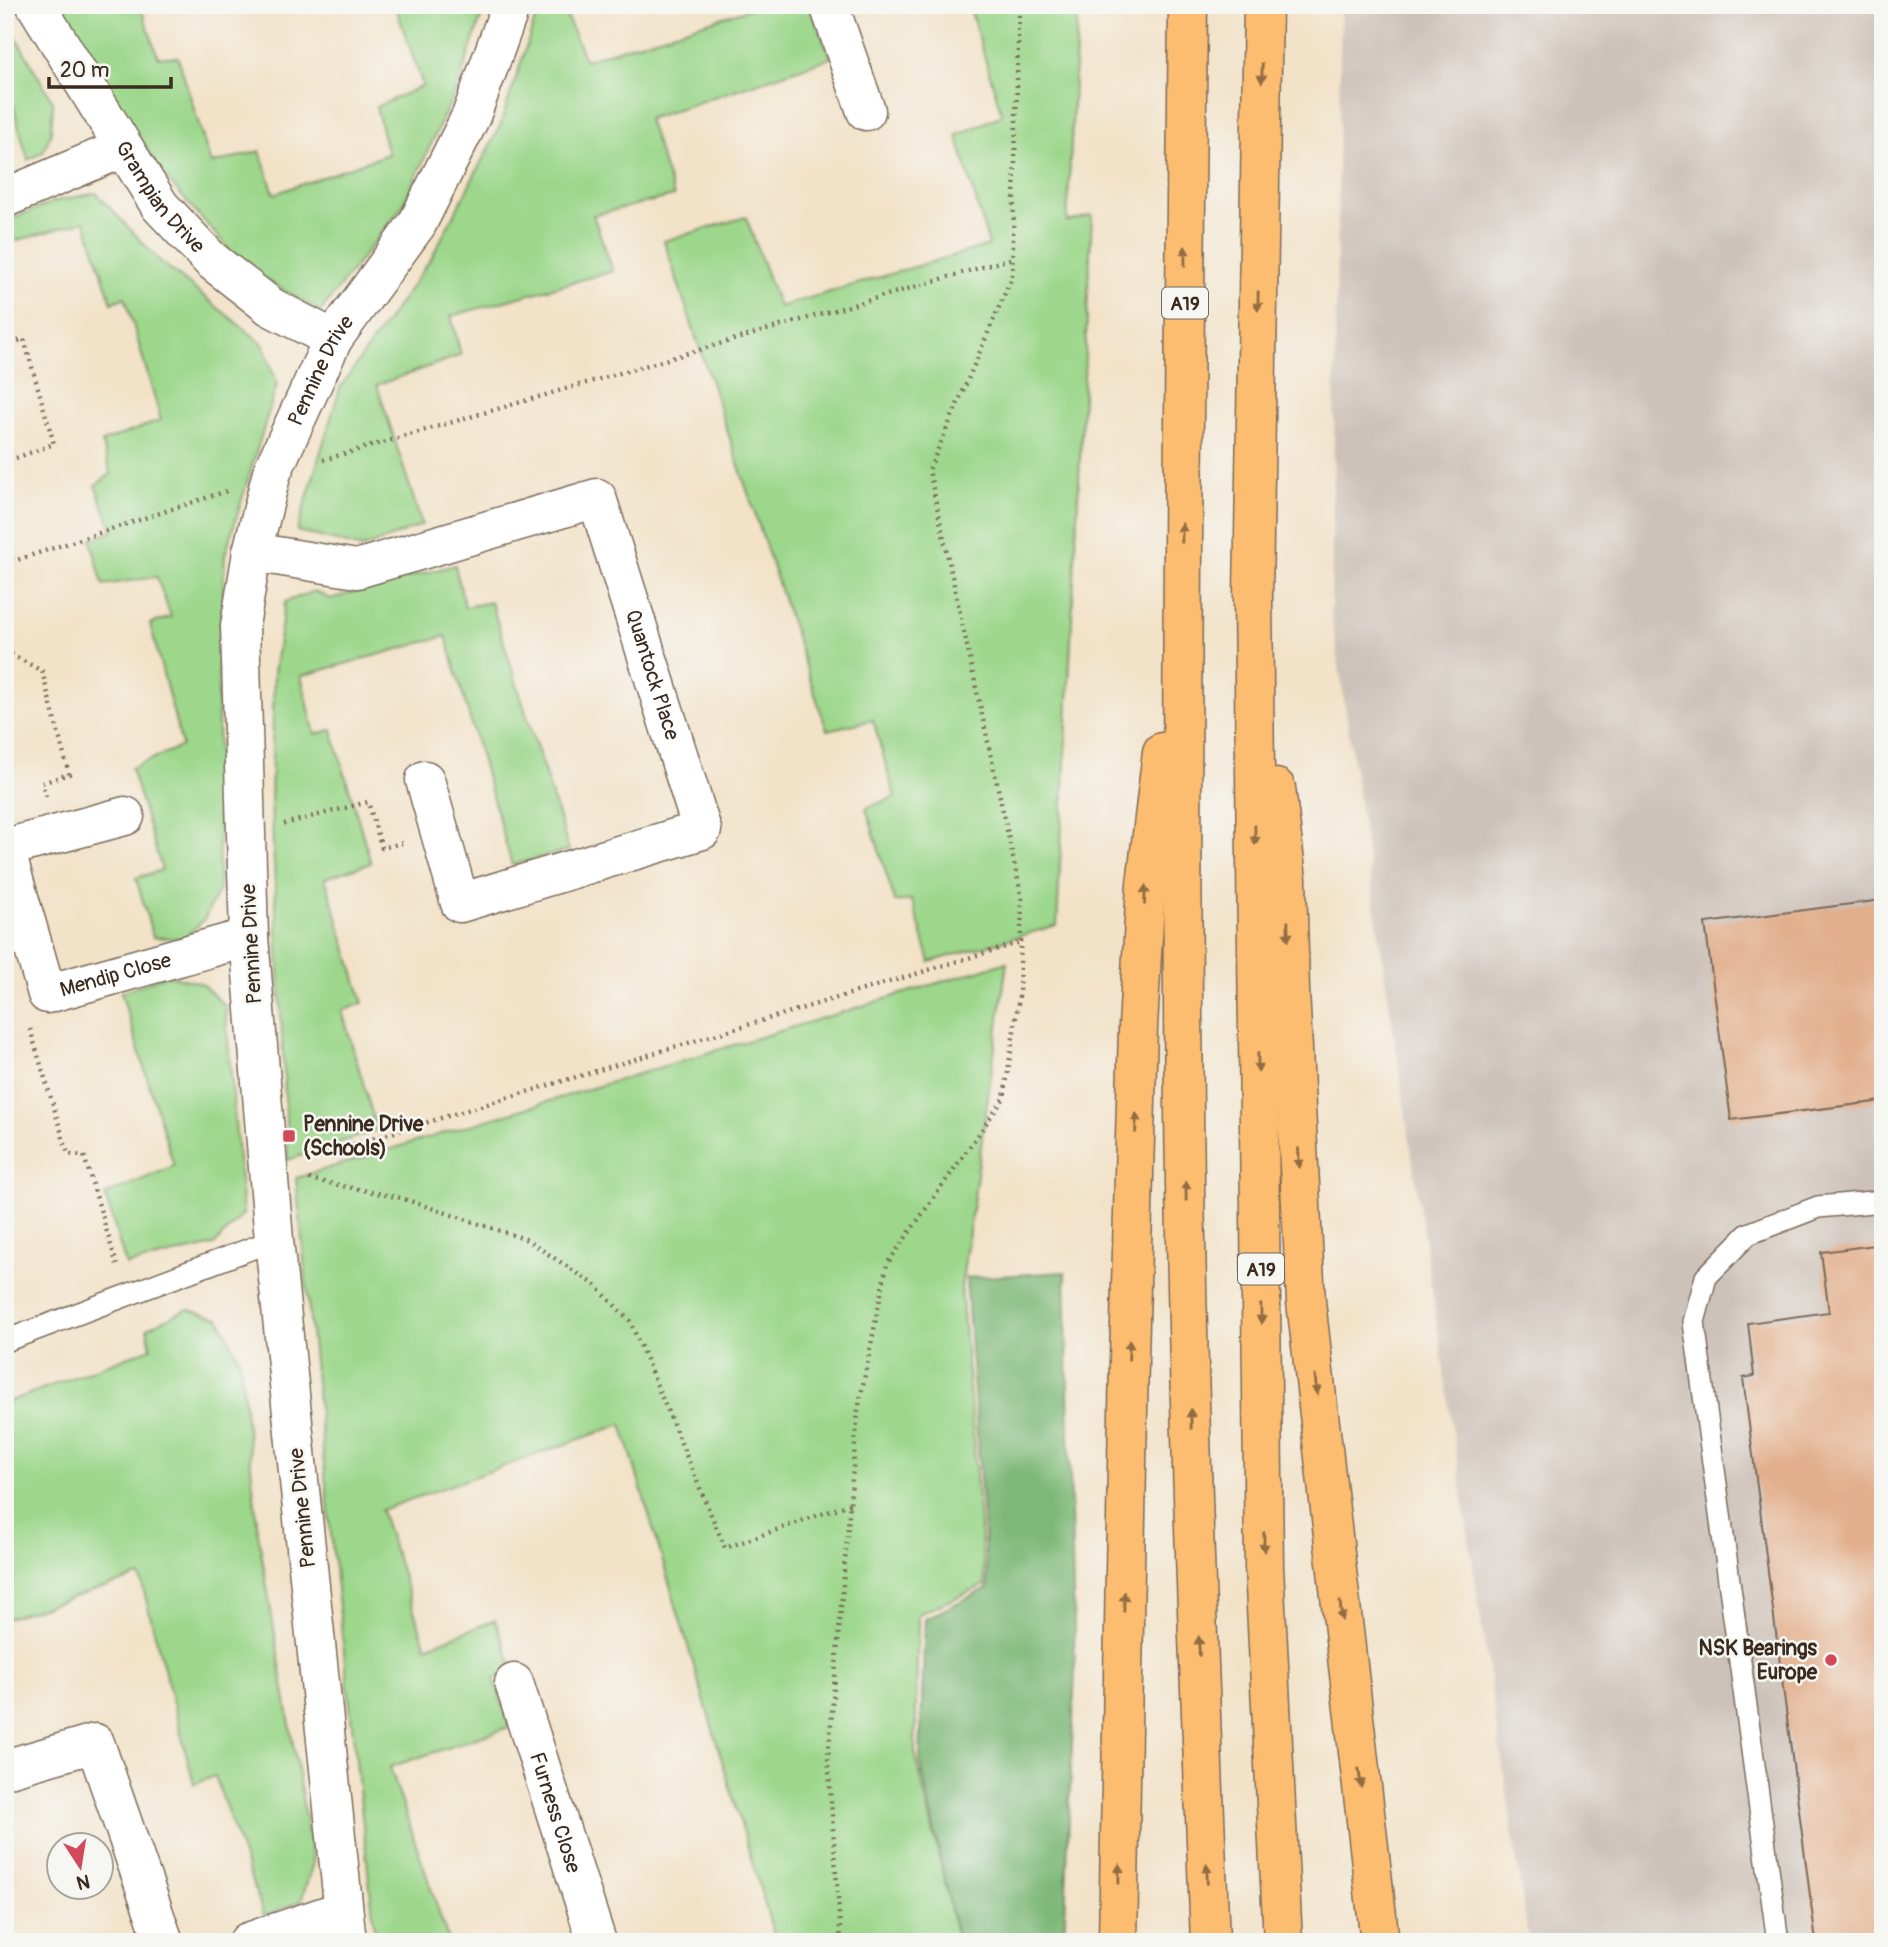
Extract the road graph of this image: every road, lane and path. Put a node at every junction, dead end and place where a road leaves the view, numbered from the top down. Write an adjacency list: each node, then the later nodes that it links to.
1 (36, 5): 8 (street, Grampian Drive)
2 (511, 5): 11 (street, Pennine Drive)
3 (829, 5): 7 (street)
4 (1019, 5): 10 (path)
5 (1188, 5): 19 (highway, A19, one-way to 5)
6 (1264, 5): 18 (highway, A19, one-way to 18)
7 (866, 111)
8 (122, 148): 9 (street); 11 (street, Grampian Drive)
9 (5, 198)
10 (1013, 258): 14 (path); 28 (path)
11 (333, 339): 16 (street, Pennine Drive)
12 (5, 346): 13 (path)
13 (5, 462)
14 (312, 463)
15 (233, 489): 17 (path)
16 (252, 552): 23 (street, Quantock Place); 25 (street, Pennine Drive)
17 (5, 556)
18 (1253, 595): 45 (highway, A19, one-way to 45); 46 (highway, one-way to 46)
19 (1181, 601): 43 (highway, one-way to 19); 44 (highway, A19, one-way to 19)
20 (5, 651): 24 (path)
21 (425, 780): 23 (street, Quantock Place)
22 (125, 816): 24 (street, Mendip Close)
23 (439, 832): 25 (path)
24 (58, 834): 26 (street, Mendip Close)
25 (246, 834): 27 (street, Pennine Drive)
26 (5, 848): 29 (street, Mendip Close)
27 (248, 937): 29 (street, Mendip Close); 30 (street, Pennine Drive)
28 (1021, 942): 30 (path); 35 (path)
29 (47, 994): 33 (path)
30 (268, 1171): 32 (street, Pennine Drive); 35 (path)
31 (1883, 1200): 47 (lane)
32 (274, 1240): 33 (lane); 38 (street, Pennine Drive)
33 (127, 1296): 34 (lane)
34 (5, 1341)
35 (850, 1504): 42 (path)
36 (514, 1683): 41 (street, Furness Close)
37 (5, 1769): 39 (street)
38 (345, 1926): 40 (street)
39 (164, 1942)
40 (248, 1942)
41 (597, 1942)
42 (841, 1942)
43 (1118, 1942)
44 (1210, 1942)
45 (1283, 1942)
46 (1380, 1942)
47 (1778, 1942)

